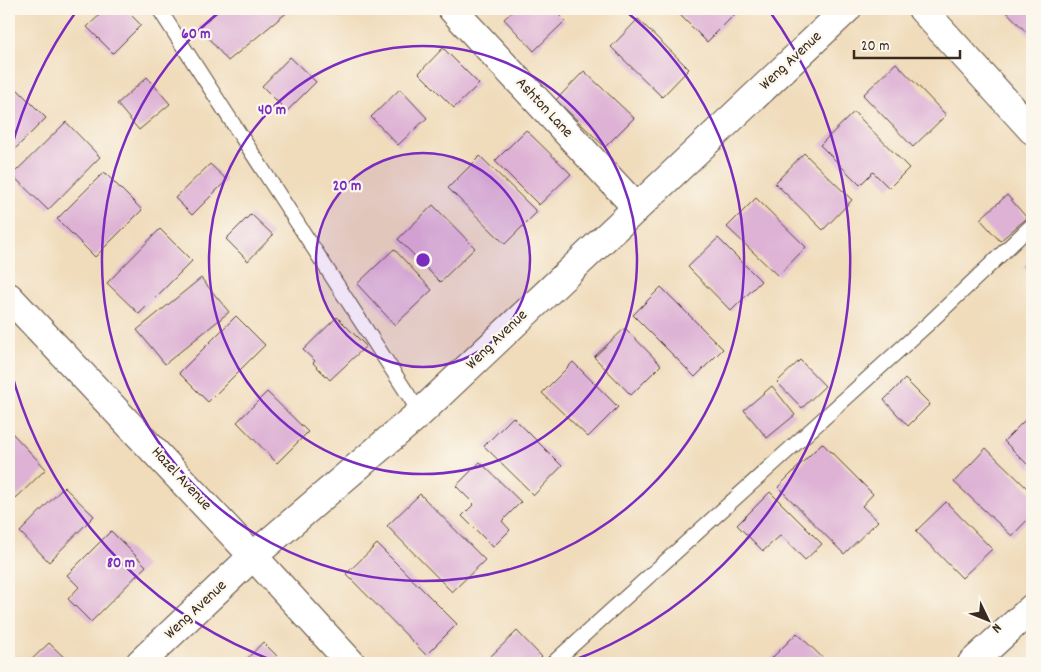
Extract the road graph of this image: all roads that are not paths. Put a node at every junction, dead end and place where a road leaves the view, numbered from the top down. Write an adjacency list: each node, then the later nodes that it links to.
1 (159, 9): 9 (lane)
2 (452, 9): 6 (street, Ashton Lane)
3 (847, 9): 6 (street, Weng Avenue)
4 (922, 9): 5 (street)
5 (1032, 130)
6 (636, 207): 9 (street, Weng Avenue)
7 (1032, 225): 14 (lane)
8 (9, 296): 10 (street, Hazel Avenue)
9 (420, 413): 10 (street, Weng Avenue)
10 (253, 556): 12 (street, Weng Avenue); 13 (street, Hazel Avenue)
11 (1032, 608): 15 (street)
12 (140, 663)
13 (351, 663)
14 (553, 663)
15 (972, 663)

